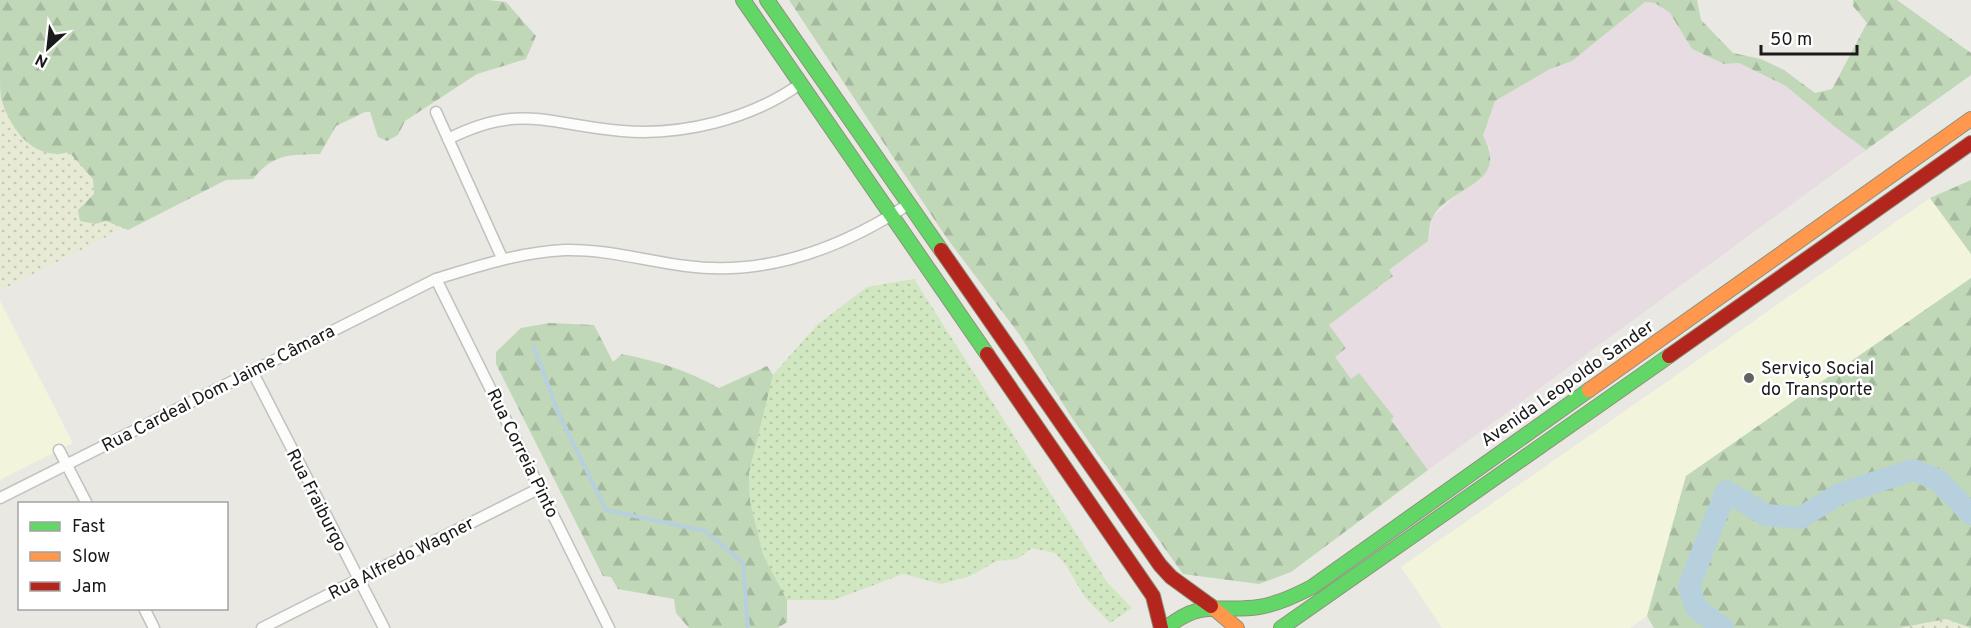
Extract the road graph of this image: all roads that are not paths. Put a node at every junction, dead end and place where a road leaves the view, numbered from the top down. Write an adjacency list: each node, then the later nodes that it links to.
1 (743, 0): 3 (main road)
2 (767, 0): 8 (main road)
3 (800, 84): 6 (street); 9 (main road)
4 (436, 112): 6 (street)
5 (1971, 119): 19 (main road, Avenida Leopoldo Sander)
6 (448, 140): 10 (street)
7 (1971, 143): 28 (main road, Avenida Leopoldo Sander)
8 (909, 204): 9 (street, Rua Cardeal Dom Jaime Câmara); 19 (main road)
9 (891, 215): 10 (street, Rua Cardeal Dom Jaime Câmara); 25 (main road)
10 (502, 258): 11 (street, Rua Cardeal Dom Jaime Câmara)
11 (436, 279): 12 (street, Rua Cardeal Dom Jaime Câmara); 15 (street, Rua Correia Pinto)
12 (252, 371): 14 (street, Rua Cardeal Dom Jaime Câmara); 18 (street, Rua Fraiburgo)
13 (58, 450): 14 (street)
14 (66, 465): 16 (street, Rua Cardeal Dom Jaime Câmara); 17 (street)
15 (540, 488): 18 (street, Rua Alfredo Wagner); 24 (street, Rua Correia Pinto)
16 (0, 498)
17 (86, 502)
18 (358, 580): 22 (street, Rua Alfredo Wagner); 23 (street, Rua Fraiburgo)
19 (1211, 606): 26 (main road, Avenida Leopoldo Sander); 27 (main road)
20 (145, 610): 21 (street)
21 (154, 628)
22 (261, 628)
23 (384, 628)
24 (609, 628)
25 (1161, 628)
26 (1166, 628)
27 (1237, 628)
28 (1281, 628)

